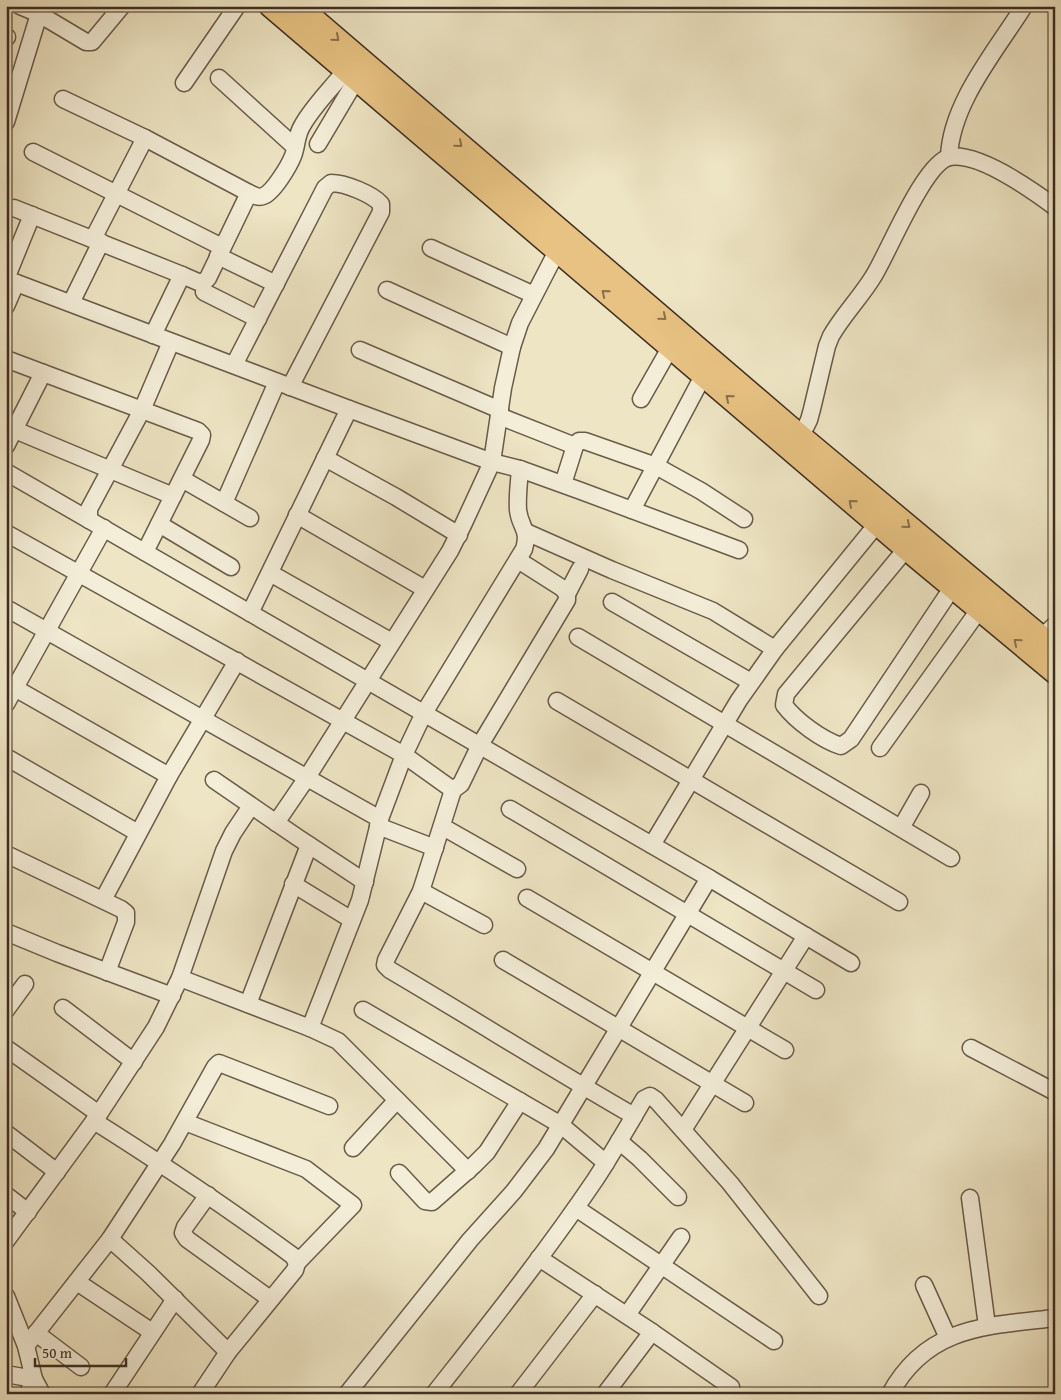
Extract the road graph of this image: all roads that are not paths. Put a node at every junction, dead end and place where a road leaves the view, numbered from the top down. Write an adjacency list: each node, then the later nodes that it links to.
1 (20, 6): 7 (street)
2 (122, 6): 7 (street)
3 (237, 6): 10 (street)
4 (270, 6): 8 (main road)
5 (299, 6): 51 (main road, one-way to 51)
6 (1024, 6): 17 (street)
7 (40, 10): 12 (street)
8 (351, 75): 14 (street); 15 (street); 25 (main road)
9 (219, 78): 15 (street)
10 (184, 83)
11 (63, 99): 13 (street)
12 (6, 122)
13 (145, 138): 18 (street); 19 (street)
14 (318, 144)
15 (295, 147): 19 (street)
16 (33, 152): 18 (street)
17 (949, 157): 20 (street); 51 (street)
18 (117, 193): 23 (street); 26 (street)
19 (249, 193): 26 (street)
20 (1055, 207)
21 (14, 208): 22 (street)
22 (32, 215): 23 (street); 28 (street)
23 (97, 240): 27 (street); 33 (street)
24 (431, 248): 32 (street)
25 (557, 251): 32 (street); 39 (main road, one-way to 25)
26 (220, 252): 27 (street); 29 (street)
27 (182, 276): 36 (street)
28 (10, 280): 33 (street); 34 (street)
29 (276, 284): 35 (street); 45 (street)
30 (387, 290): 38 (street)
31 (204, 292): 35 (street)
32 (534, 295): 38 (street)
33 (71, 303): 36 (street)
34 (6, 306)
35 (258, 319): 42 (street)
36 (153, 335): 37 (street)
37 (171, 342): 42 (street); 48 (street)
38 (512, 346): 49 (street)
39 (670, 348): 44 (main road); 46 (street)
40 (360, 350): 49 (street)
41 (6, 359): 43 (street)
42 (234, 365): 45 (street)
43 (43, 373): 48 (street); 50 (street)
44 (703, 376): 56 (street); 70 (main road, one-way to 44)
45 (284, 384): 47 (street); 63 (street)
46 (641, 399)
47 (349, 409): 54 (street); 55 (street)
48 (142, 410): 57 (street); 60 (street)
49 (500, 413): 53 (street); 55 (street)
50 (15, 430): 52 (street); 57 (street)
51 (801, 436): 92 (main road, one-way to 92)
52 (6, 446)
53 (575, 446): 56 (street); 61 (street)
54 (325, 458): 65 (street); 74 (street)
55 (492, 462): 58 (street); 74 (street)
56 (656, 466): 64 (street); 67 (street)
57 (110, 469): 62 (street); 68 (street)
58 (520, 469): 61 (street); 72 (street)
59 (6, 472): 68 (street)
60 (182, 479): 62 (street); 63 (street)
61 (564, 484): 64 (street)
62 (173, 496): 69 (street)
63 (224, 503): 66 (street)
64 (632, 510): 76 (street)
65 (298, 515): 82 (street); 84 (street)
66 (250, 518)
67 (744, 519)
68 (89, 520): 71 (street)
69 (159, 524): 77 (street); 79 (street)
70 (877, 524): 75 (main road); 94 (street)
71 (104, 528): 77 (street); 81 (street)
72 (526, 532): 78 (street); 94 (street)
73 (6, 533): 81 (street)
74 (459, 535): 84 (street)
75 (906, 549): 83 (main road); 83 (street)
76 (739, 550)
77 (145, 552): 89 (street)
78 (518, 560): 85 (street); 102 (street)
79 (231, 567)
80 (580, 568): 85 (street)
81 (78, 572): 90 (street); 95 (street)
82 (270, 573): 89 (street); 93 (street)
83 (952, 588): 88 (main road)
84 (425, 589): 93 (street)
85 (567, 594): 106 (street)
86 (612, 602): 98 (street)
87 (6, 608): 90 (street)
88 (979, 610): 96 (main road, one-way to 88); 107 (street)
89 (250, 613): 97 (street)
90 (47, 630): 99 (street); 103 (street)
91 (578, 637): 105 (street)
92 (1050, 637)
93 (392, 642): 97 (street)
94 (775, 649): 98 (street)
95 (237, 661): 103 (street); 104 (street)
96 (1055, 673)
97 (368, 680): 102 (street); 104 (street)
98 (751, 682): 105 (street)
99 (11, 686): 101 (street); 110 (street)
100 (557, 701): 113 (street)
101 (6, 704)
102 (424, 713): 106 (street); 108 (street)
103 (203, 718): 110 (street); 111 (street)
104 (343, 720): 108 (street); 111 (street)
105 (725, 722): 113 (street); 121 (street)
106 (480, 746): 114 (street); 124 (street)
107 (880, 748)
108 (404, 755): 114 (street); 119 (street)
109 (6, 757): 122 (street)
110 (169, 776): 122 (street)
111 (306, 779): 118 (street); 119 (street)
112 (214, 780): 116 (street)
113 (691, 780): 124 (street); 135 (street)
114 (453, 790): 120 (street)
115 (920, 793): 121 (street)
116 (251, 806): 118 (street); 146 (street)
117 (510, 809): 136 (street)
118 (276, 823): 123 (street)
119 (379, 823): 125 (street); 130 (street)
120 (442, 827): 125 (street); 128 (street)
121 (901, 828): 127 (street)
122 (138, 833): 134 (street)
123 (309, 845): 130 (street); 131 (street)
124 (652, 845): 129 (street)
125 (435, 848): 132 (street)
126 (6, 854): 134 (street)
127 (951, 858)
128 (517, 869)
129 (709, 878): 136 (street); 140 (street)
130 (365, 882): 137 (street)
131 (293, 884): 137 (street); 150 (street)
132 (420, 891): 138 (street); 162 (street)
133 (527, 898): 143 (street)
134 (102, 900): 144 (street)
135 (899, 902)
136 (686, 914): 143 (street); 145 (street)
137 (352, 920): 154 (street)
138 (484, 925)
139 (6, 932): 144 (street)
140 (806, 936): 142 (street); 145 (street)
141 (503, 960): 156 (street)
142 (851, 963)
143 (653, 971): 155 (street); 156 (street)
144 (107, 972): 149 (street)
145 (784, 972): 148 (street); 155 (street)
146 (180, 978): 149 (street); 150 (street)
147 (25, 984): 152 (street)
148 (816, 990)
149 (172, 996): 160 (street)
150 (248, 1004): 154 (street)
151 (63, 1008): 160 (street)
152 (6, 1010)
153 (364, 1010): 165 (street)
154 (310, 1028): 164 (street)
155 (747, 1028): 159 (street); 161 (street)
156 (619, 1029): 161 (street); 162 (street)
157 (6, 1048): 169 (street)
158 (971, 1048): 163 (street)
159 (785, 1050)
160 (134, 1062): 169 (street)
161 (712, 1085): 166 (street); 172 (street)
162 (584, 1088): 168 (street); 171 (street)
163 (1055, 1092)
164 (397, 1100): 175 (street); 178 (street)
165 (520, 1101): 171 (street); 178 (street)
166 (745, 1103)
167 (329, 1106): 170 (street)
168 (634, 1116): 172 (street); 174 (street)
169 (96, 1118): 176 (street); 179 (street)
170 (185, 1122): 176 (street); 191 (street)
171 (562, 1125): 177 (street); 217 (street)
172 (683, 1130): 196 (street)
173 (6, 1133): 179 (street)
174 (619, 1141): 177 (street); 183 (street)
175 (353, 1148)
176 (160, 1163): 182 (street); 188 (street)
177 (606, 1163): 185 (street)
178 (468, 1171): 180 (street)
179 (57, 1172): 186 (street)
180 (399, 1173)
181 (6, 1195): 186 (street)
182 (208, 1195): 191 (street); 198 (street)
183 (678, 1197)
184 (970, 1198): 202 (street)
185 (576, 1208): 190 (street); 192 (street)
186 (28, 1212): 189 (street)
187 (680, 1237): 192 (street)
188 (110, 1238): 193 (street); 197 (street)
189 (6, 1242)
190 (540, 1258): 195 (street); 218 (street)
191 (296, 1263): 198 (street)
192 (662, 1265): 200 (street); 207 (street)
193 (77, 1282): 203 (street); 206 (street)
194 (924, 1285): 205 (street)
195 (595, 1294): 200 (street); 219 (street)
196 (819, 1296)
197 (175, 1299): 203 (street); 208 (street)
198 (270, 1299): 208 (street)
199 (7, 1302): 206 (street)
200 (628, 1315): 204 (street)
201 (1055, 1318): 202 (street)
202 (987, 1326): 205 (street)
203 (152, 1332): 215 (street)
204 (652, 1332): 212 (street); 220 (street)
205 (948, 1338): 221 (street)
206 (31, 1340): 209 (street); 211 (street)
207 (774, 1341)
208 (228, 1352): 216 (street)
209 (81, 1367)
210 (6, 1374): 211 (street)
211 (34, 1379): 213 (street); 214 (street)
212 (731, 1387)
213 (28, 1394)
214 (42, 1394)
215 (112, 1394)
216 (200, 1394)
217 (346, 1394)
218 (434, 1394)
219 (518, 1394)
220 (605, 1394)
221 (890, 1394)

